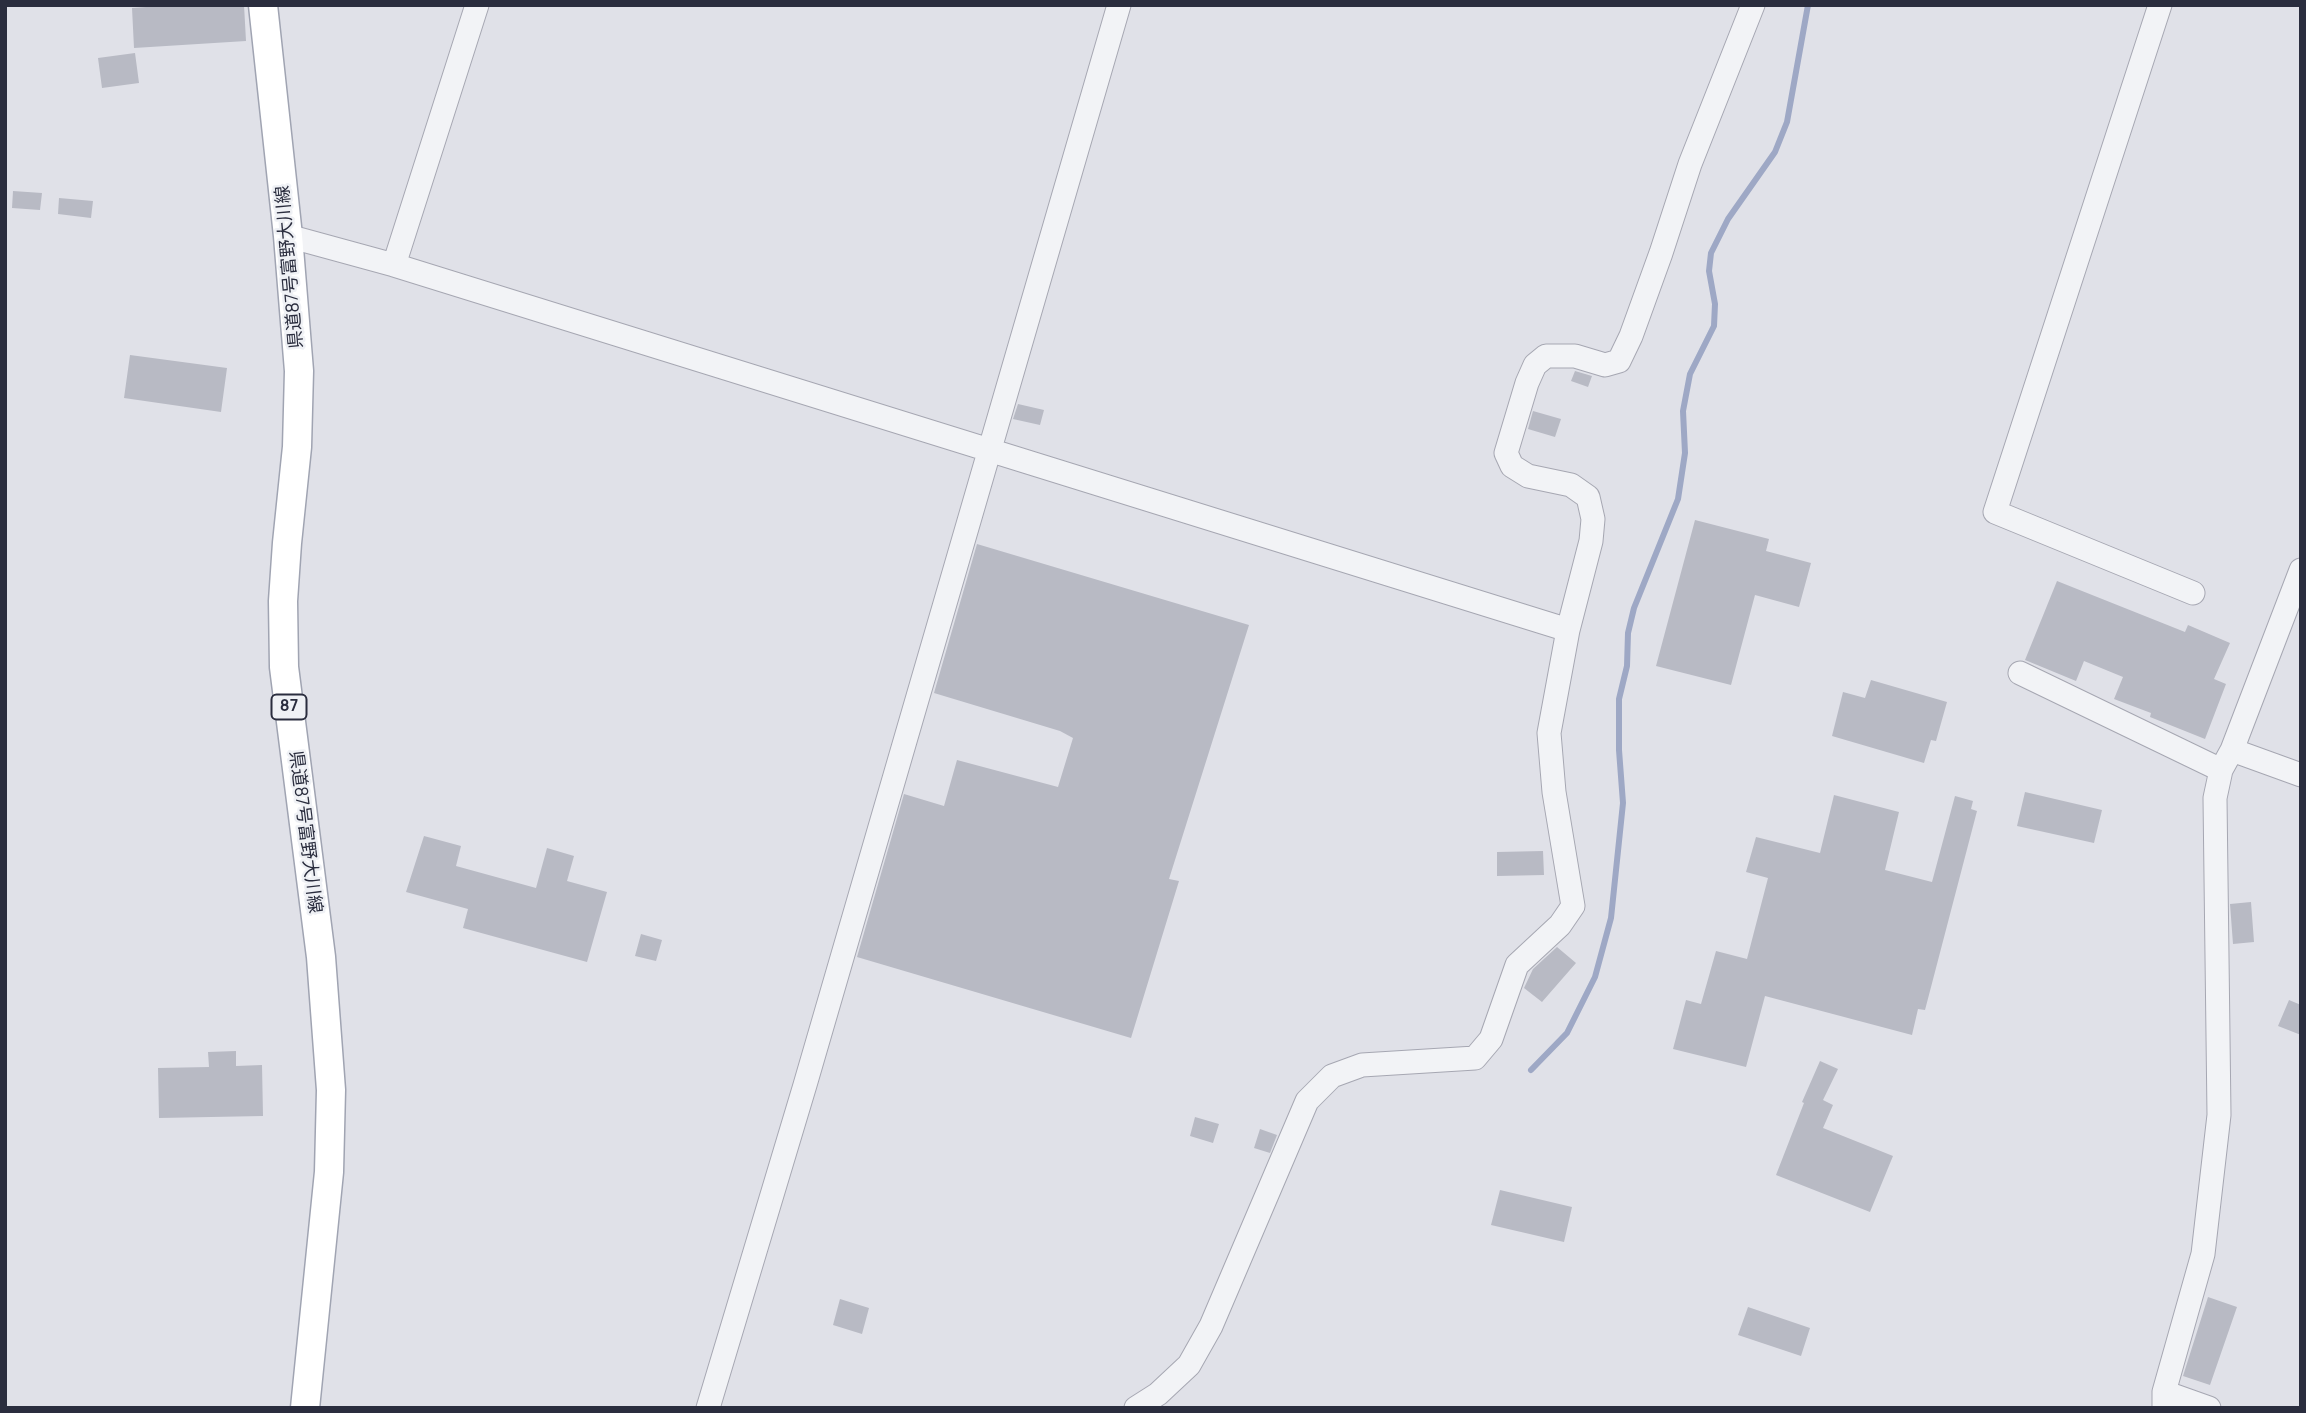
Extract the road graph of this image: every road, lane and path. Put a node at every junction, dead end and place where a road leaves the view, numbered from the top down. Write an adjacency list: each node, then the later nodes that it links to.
1 (263, 5): 6 (main road, 県道87号富野大川線 / 87)
2 (477, 5): 7 (street)
3 (1119, 5): 8 (street)
4 (1753, 5): 11 (street)
5 (2160, 5): 10 (street)
6 (288, 236): 7 (street); 16 (main road, 県道87号富野大川線 / 87)
7 (394, 265): 8 (street)
8 (991, 450): 11 (street); 17 (street)
9 (2301, 570): 13 (street)
10 (2193, 593)
11 (1568, 629): 18 (street)
12 (2020, 673): 13 (street)
13 (2226, 760): 14 (street); 15 (street)
14 (2301, 775)
15 (2164, 1400): 19 (street)
16 (305, 1408)
17 (708, 1408)
18 (1136, 1408)
19 (2209, 1408)

